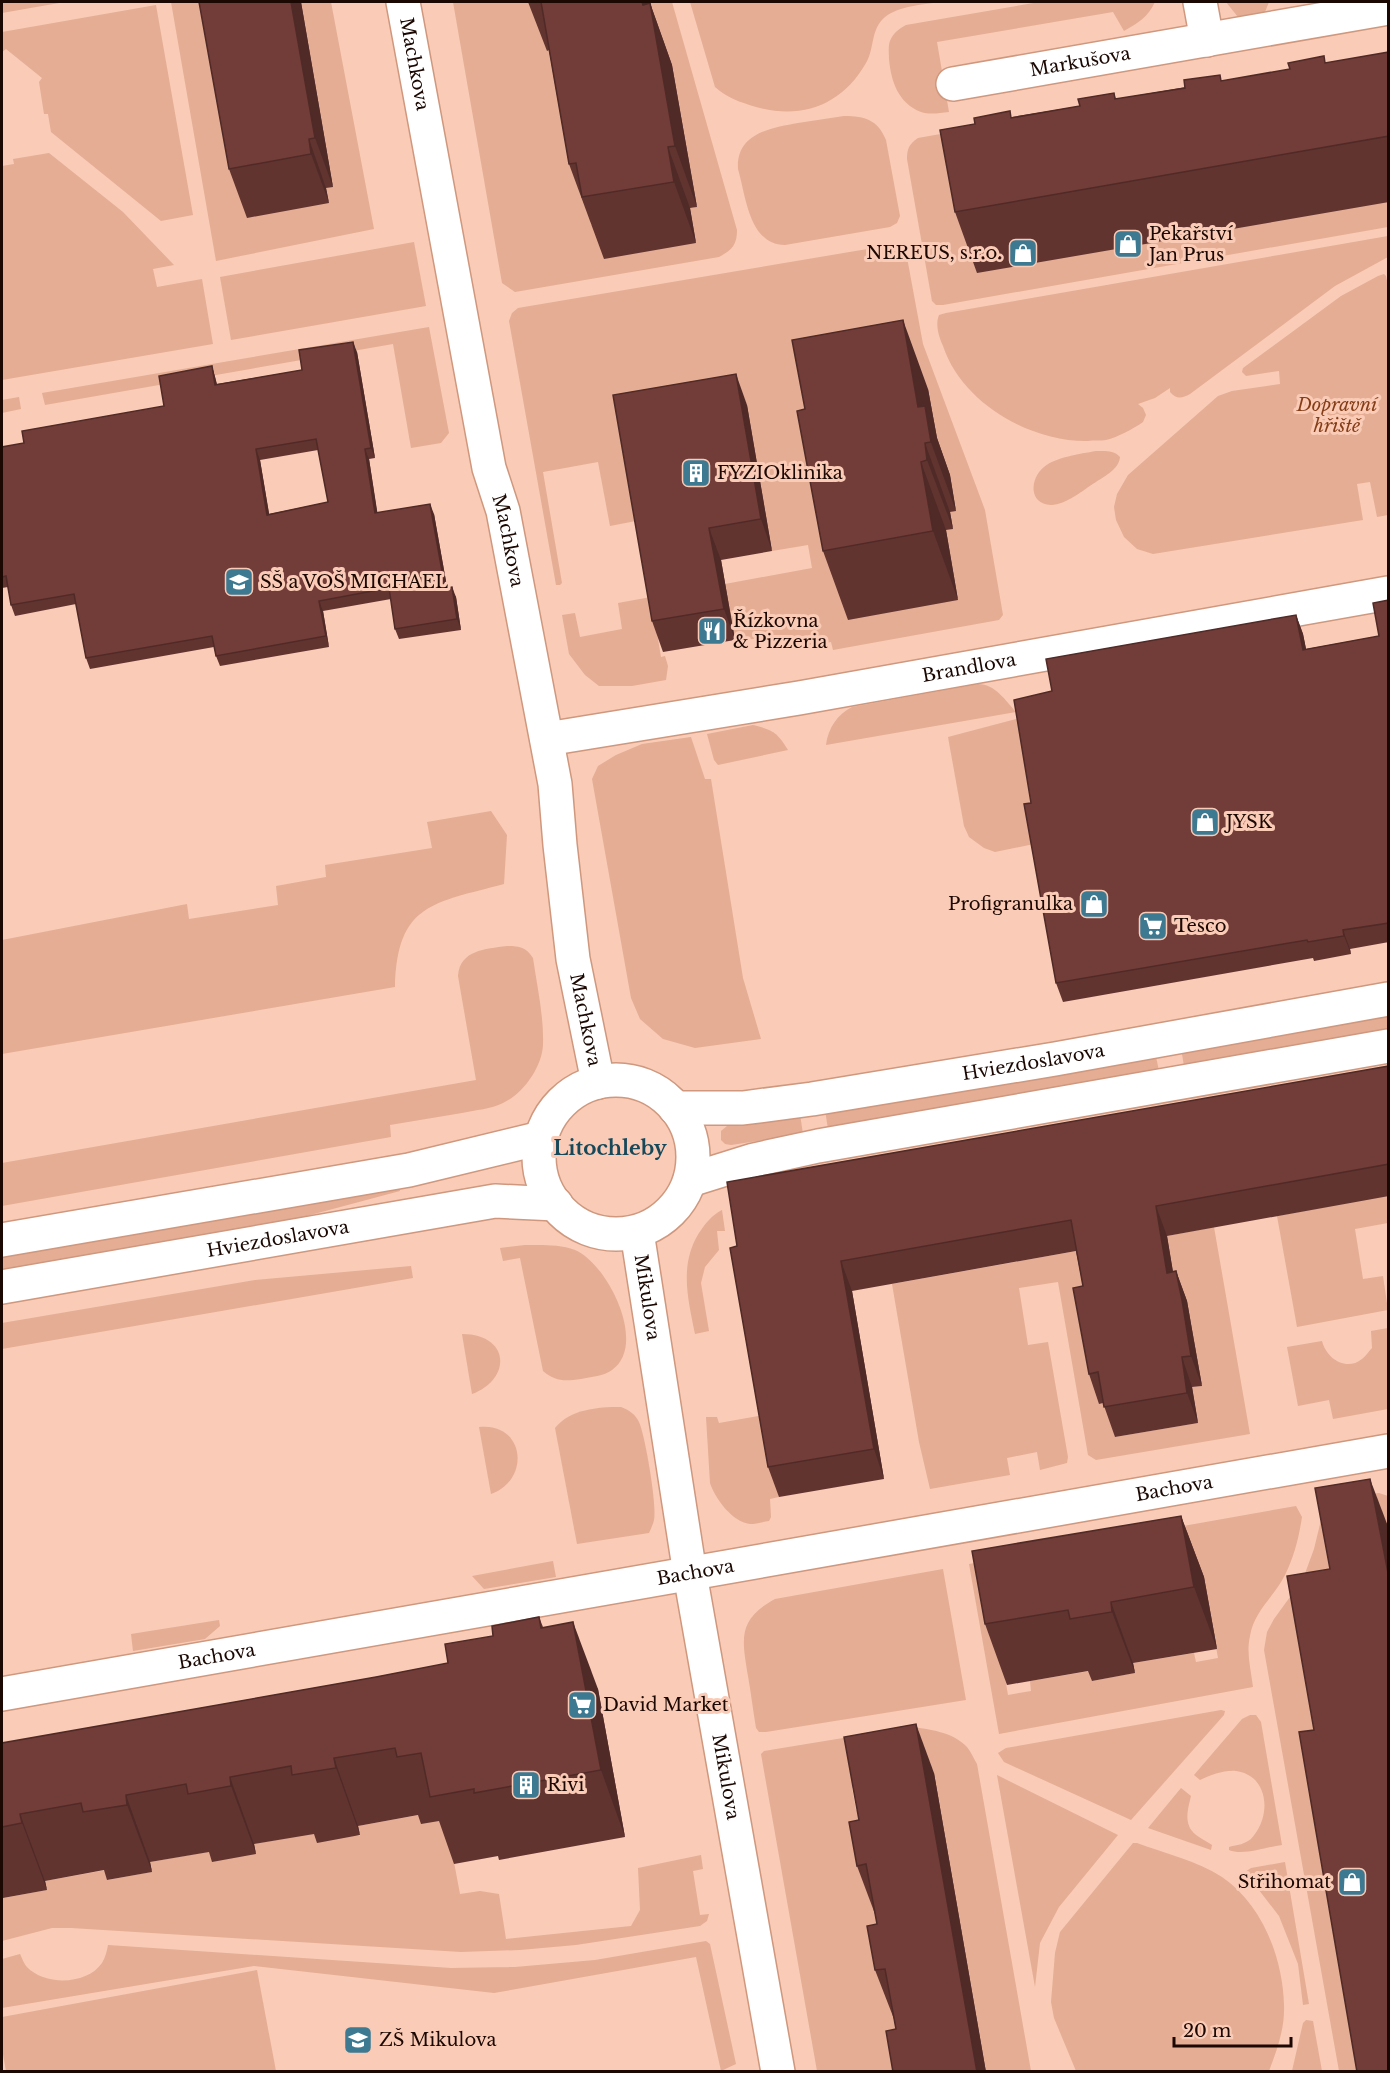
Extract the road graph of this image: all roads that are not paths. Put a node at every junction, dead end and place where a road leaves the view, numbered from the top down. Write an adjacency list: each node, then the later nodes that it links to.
1 (403, 2): 7 (street, Machkova)
2 (1200, 2): 4 (street)
3 (1389, 8): 4 (street, Markušova)
4 (1207, 40): 5 (street, Markušova)
5 (953, 84)
6 (1389, 593): 7 (street, Brandlova)
7 (547, 739): 10 (street, Machkova)
8 (1389, 999): 11 (street, Hviezdoslavova)
9 (1389, 1046): 13 (street)
10 (598, 1082): 11 (street); 12 (street)
11 (675, 1108): 13 (street)
12 (542, 1138): 14 (street); 16 (street)
13 (690, 1180): 15 (street)
14 (556, 1204): 15 (street); 17 (street, Hviezdoslavova)
15 (637, 1232): 19 (street, Mikulova)
16 (2, 1240)
17 (2, 1287)
18 (1389, 1451): 19 (street, Bachova)
19 (690, 1574): 20 (street, Bachova); 21 (street, Mikulova)
20 (2, 1694)
21 (778, 2072)

